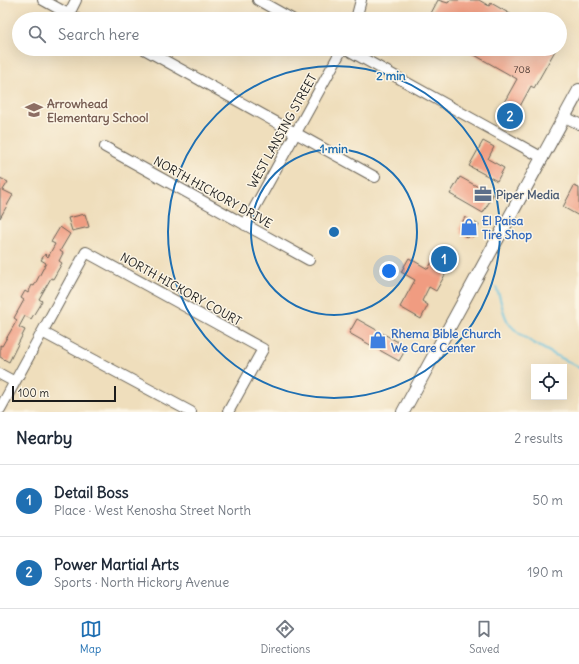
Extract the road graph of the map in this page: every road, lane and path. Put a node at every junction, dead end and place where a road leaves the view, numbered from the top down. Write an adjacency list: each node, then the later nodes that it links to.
1 (43, 0): 5 (street)
2 (76, 0): 6 (street)
3 (258, 0): 7 (street)
4 (360, 0): 8 (street)
5 (64, 12)
6 (74, 12)
7 (279, 12)
8 (357, 12)
9 (157, 56): 15 (street)
10 (338, 56): 15 (street, WEST LANSING STREET)
11 (359, 56): 17 (street)
12 (579, 90): 13 (main road)
13 (564, 117): 14 (street); 17 (main road)
14 (579, 124)
15 (296, 133): 18 (street); 19 (street, WEST LANSING STREET)
16 (105, 147): 19 (street, NORTH HICKORY DRIVE)
17 (543, 158): 27 (main road)
18 (375, 177)
19 (245, 225): 20 (street, NORTH HICKORY DRIVE)
20 (309, 260)
21 (42, 332): 23 (street); 25 (street); 26 (street, NORTH HICKORY COURT)
22 (0, 374): 23 (street)
23 (15, 382): 24 (street)
24 (1, 411)
25 (191, 412)
26 (228, 412)
27 (403, 412)

